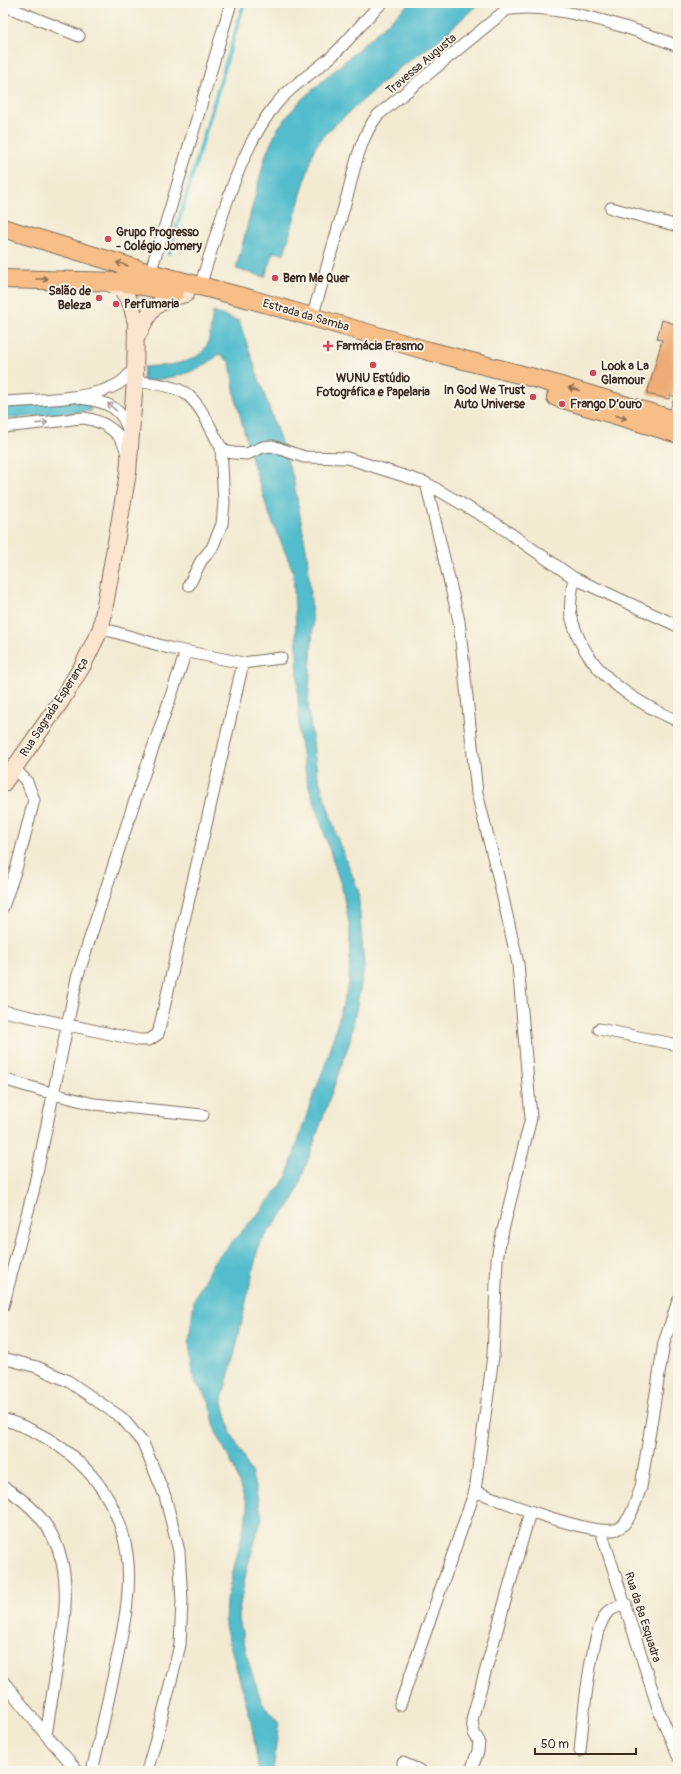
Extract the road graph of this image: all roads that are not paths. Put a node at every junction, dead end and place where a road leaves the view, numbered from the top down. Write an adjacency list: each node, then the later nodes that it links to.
1 (231, 3): 10 (street)
2 (382, 3): 13 (street)
3 (515, 4): 6 (street, Travessa Augusta); 15 (street, Travessa Augusta)
4 (3, 5): 5 (street)
5 (79, 36)
6 (678, 46)
7 (611, 208): 8 (street)
8 (678, 226)
9 (3, 228): 10 (main road, Estrada da Samba, one-way to 9)
10 (150, 273): 13 (main road, Estrada da Samba)
11 (3, 280): 12 (main road, Estrada da Samba, one-way to 12)
12 (106, 282): 13 (main road, Estrada da Samba); 16 (street, Rua Sagrada Esperança)
13 (202, 293): 14 (main road, Estrada da Samba); 16 (street)
14 (249, 305): 15 (main road, Estrada da Samba); 20 (main road, Estrada da Samba, one-way to 20)
15 (312, 317): 20 (main road, Estrada da Samba, one-way to 15)
16 (136, 340): 17 (street, Rua Sagrada Esperança)
17 (135, 374): 18 (street); 22 (street, Rua Sagrada Esperança); 23 (street)
18 (74, 397): 19 (street); 22 (street, one-way to 18)
19 (3, 402)
20 (677, 419)
21 (3, 427): 24 (street, one-way to 24)
22 (130, 440): 24 (street, Rua Sagrada Esperança)
23 (221, 447): 25 (street); 27 (street)
24 (128, 473): 29 (street, Rua Sagrada Esperança)
25 (426, 483): 26 (street); 49 (street)
26 (574, 578): 28 (street); 33 (street)
27 (189, 585)
28 (678, 626)
29 (101, 628): 30 (street); 34 (street, Rua Sagrada Esperança)
30 (186, 652): 32 (street); 38 (street)
31 (281, 658): 32 (street)
32 (244, 663): 38 (street)
33 (678, 721)
34 (15, 769): 35 (street, Rua Sagrada Esperança); 36 (street)
35 (3, 784)
36 (3, 907)
37 (3, 1011): 38 (street)
38 (68, 1025): 42 (street)
39 (599, 1029): 40 (street)
40 (678, 1045)
41 (3, 1079): 42 (street)
42 (54, 1094): 43 (street); 45 (street)
43 (203, 1115)
44 (678, 1301): 51 (street)
45 (3, 1306)
46 (3, 1358): 62 (street)
47 (3, 1419): 61 (street)
48 (3, 1487): 55 (street)
49 (475, 1491): 50 (street); 54 (street)
50 (530, 1512): 51 (street); 64 (street)
51 (601, 1531): 52 (street, Rua da 8ª Esquadra)
52 (626, 1604): 56 (street, Rua da 8ª Esquadra); 57 (street)
53 (3, 1681): 55 (street)
54 (400, 1705)
55 (46, 1735): 60 (street)
56 (673, 1736): 58 (street, Rua da 8ª Esquadra)
57 (580, 1751)
58 (678, 1756)
59 (403, 1763): 63 (street)
60 (78, 1771)
61 (92, 1771)
62 (147, 1771)
63 (421, 1771)
64 (471, 1771)

